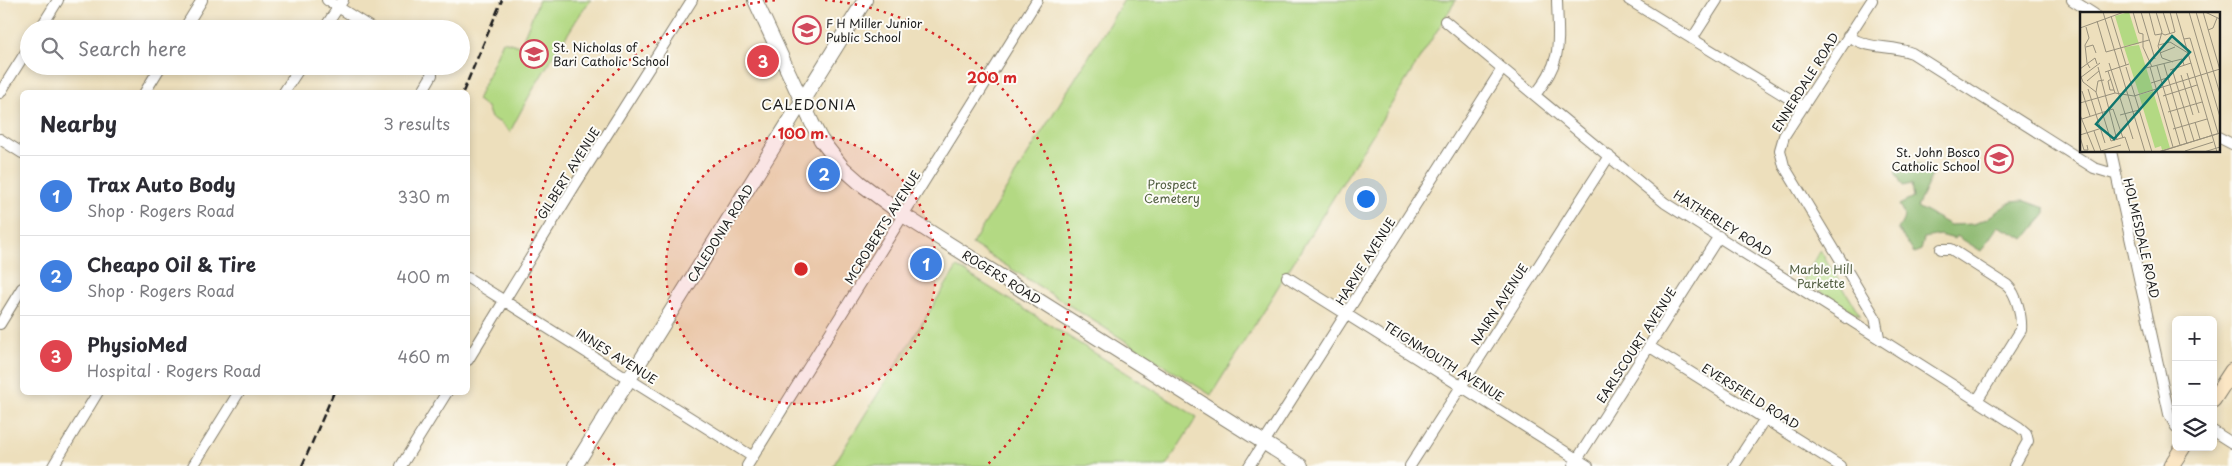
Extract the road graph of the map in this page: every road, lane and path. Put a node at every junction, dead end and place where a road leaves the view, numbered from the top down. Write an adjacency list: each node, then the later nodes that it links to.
1 (58, 0): 15 (street)
2 (202, 0): 16 (street)
3 (328, 0): 13 (street)
4 (692, 0): 47 (street, GILBERT AVENUE)
5 (755, 0): 32 (street, ROGERS ROAD)
6 (865, 0): 32 (street, CALEDONIA ROAD)
7 (1037, 0): 41 (street, MCROBERTS AVENUE)
8 (1557, 0): 31 (street)
9 (1629, 0): 21 (street)
10 (1717, 0): 21 (street)
11 (1872, 0): 20 (street, ENNERDALE ROAD)
12 (2072, 0): 14 (street)
13 (340, 3): 17 (street); 18 (street)
14 (2091, 12)
15 (46, 20)
16 (190, 20)
17 (330, 20)
18 (362, 20)
19 (1445, 21): 23 (street, HATHERLEY ROAD)
20 (1848, 36): 33 (street, ENNERDALE ROAD); 40 (street, HOLMESDALE ROAD)
21 (1692, 39): 33 (street)
22 (20, 61): 30 (street)
23 (1502, 69): 31 (street, HATHERLEY ROAD); 48 (street, HARVIE AVENUE)
24 (155, 75): 27 (street)
25 (294, 75): 28 (street)
26 (432, 75): 29 (street)
27 (146, 90)
28 (285, 90)
29 (423, 90)
30 (0, 93)
31 (1535, 95): 39 (street, HATHERLEY ROAD)
32 (801, 100): 41 (street, ROGERS ROAD); 54 (street, CALEDONIA ROAD)
33 (1803, 108): 50 (street, ENNERDALE ROAD)
34 (2220, 138): 36 (street)
35 (0, 139): 37 (street)
36 (2232, 144)
37 (20, 151)
38 (2111, 152): 40 (street)
39 (1609, 156): 42 (street, HATHERLEY ROAD); 55 (street, NAIRN AVENUE)
40 (2114, 174): 62 (street, HOLMESDALE ROAD)
41 (904, 216): 64 (street, ROGERS ROAD); 67 (street, MCROBERTS AVENUE)
42 (1719, 236): 50 (street, HATHERLEY ROAD); 51 (street, EARLSCOURT AVENUE)
43 (1941, 249): 60 (street)
44 (1287, 277): 48 (street, TEIGNMOUTH AVENUE)
45 (470, 279): 47 (street, INNES AVENUE)
46 (20, 291): 49 (street)
47 (504, 301): 52 (street, GILBERT AVENUE); 54 (street, INNES AVENUE)
48 (1346, 314): 55 (street, TEIGNMOUTH AVENUE); 64 (street, HARVIE AVENUE)
49 (0, 324)
50 (1879, 337): 60 (street, HATHERLEY ROAD)
51 (1650, 347): 61 (street, EVERSFIELD ROAD); 68 (street, EARLSCOURT AVENUE)
52 (470, 357)
53 (2232, 371): 56 (main road)
54 (630, 379): 67 (street, INNES AVENUE); 72 (street, CALEDONIA ROAD)
55 (1461, 387): 68 (street, TEIGNMOUTH AVENUE); 76 (street, NAIRN AVENUE)
56 (2217, 394)
57 (96, 395): 69 (street)
58 (236, 395): 70 (street)
59 (445, 395): 71 (street)
60 (1978, 399): 80 (street, HATHERLEY ROAD)
61 (1764, 420): 78 (street); 79 (street, EVERSFIELD ROAD)
62 (2172, 420)
63 (2217, 434): 65 (street)
64 (1264, 443): 74 (street, HARVIE AVENUE); 75 (street, ROGERS ROAD)
65 (2232, 443)
66 (2180, 451): 81 (main road)
67 (753, 457): 73 (street, MCROBERTS AVENUE)
68 (1575, 463): 77 (street, TEIGNMOUTH AVENUE)
69 (53, 466)
70 (193, 466)
71 (401, 466)
72 (575, 466)
73 (747, 466)
74 (1249, 466)
75 (1300, 466)
76 (1410, 466)
77 (1588, 466)
78 (1734, 466)
79 (1840, 466)
80 (2014, 466)
81 (2171, 466)

